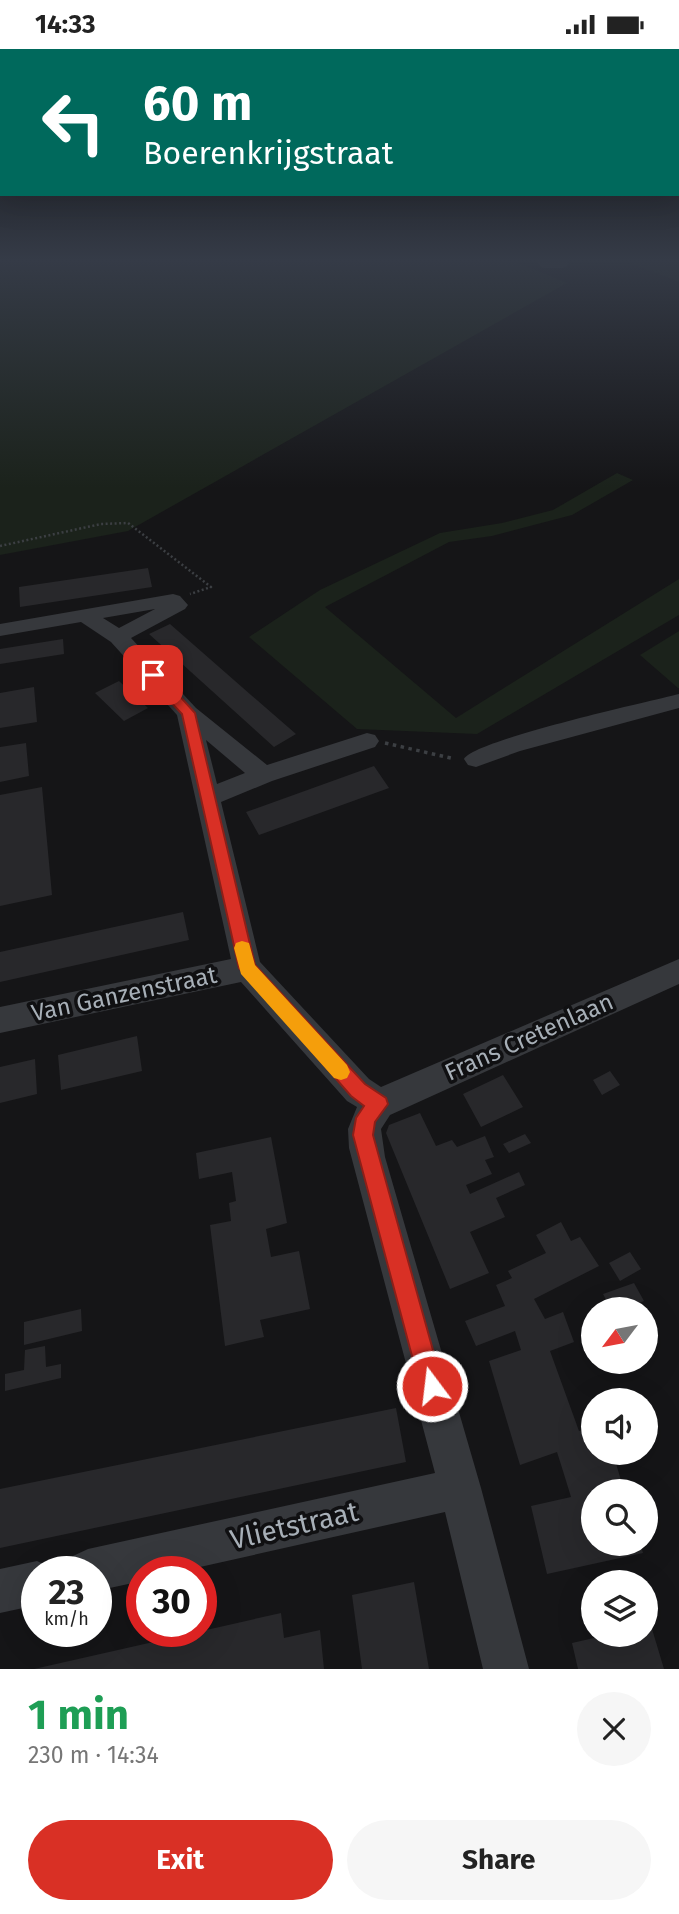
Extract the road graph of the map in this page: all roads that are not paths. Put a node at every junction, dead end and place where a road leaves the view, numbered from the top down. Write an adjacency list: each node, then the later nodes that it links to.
1 (87, 617): 2 (street); 3 (street); 3 (street)
2 (0, 630)
3 (118, 637): 5 (street)
4 (679, 701): 7 (street)
5 (188, 713): 8 (street); 9 (street)
6 (367, 741): 8 (street)
7 (476, 759)
8 (263, 775): 9 (street)
9 (207, 798): 10 (street)
10 (247, 968): 12 (street, Van Ganzenstraat); 13 (street)
11 (679, 971): 13 (street, Frans Cretenlaan)
12 (0, 1020)
13 (379, 1104): 14 (street)
14 (460, 1487): 15 (street, Vlietstraat); 18 (street)
15 (112, 1566)
16 (21, 1586): 17 (street)
17 (0, 1591)
18 (506, 1669)

